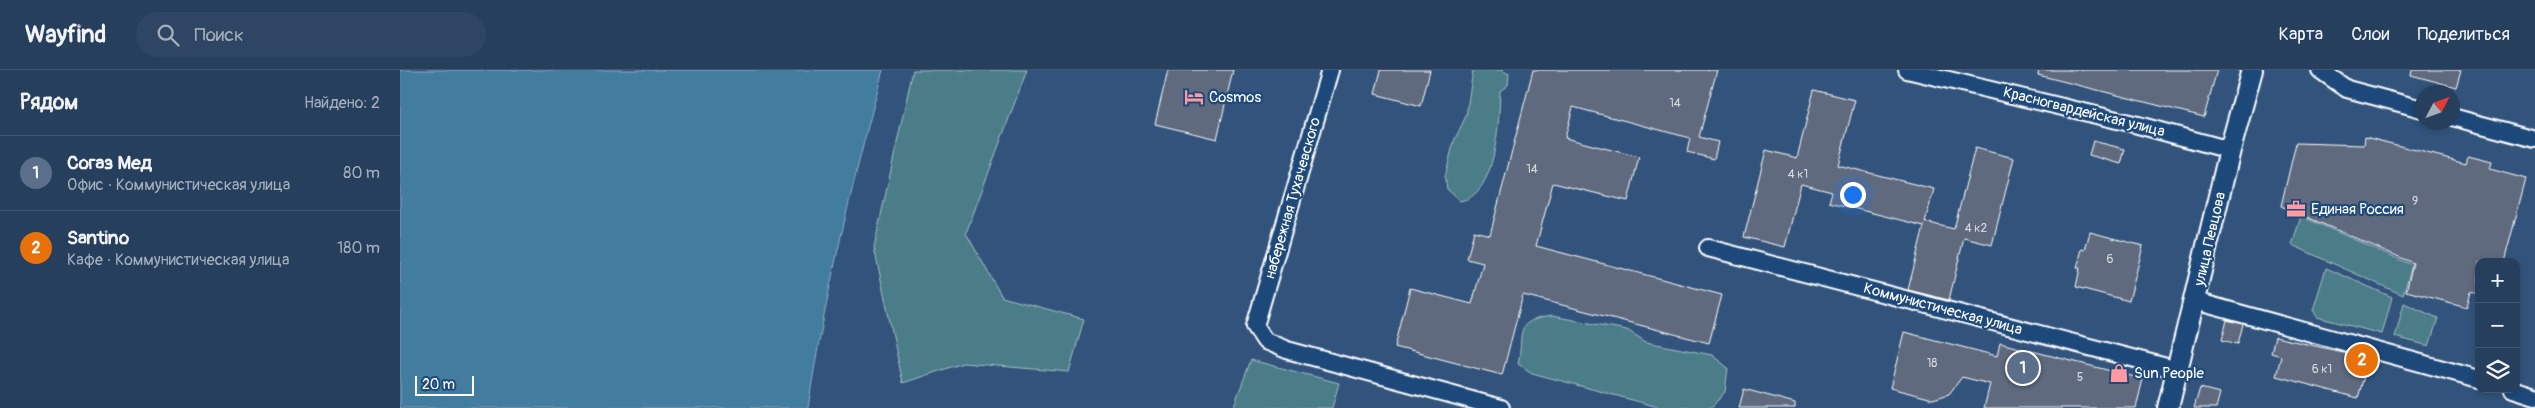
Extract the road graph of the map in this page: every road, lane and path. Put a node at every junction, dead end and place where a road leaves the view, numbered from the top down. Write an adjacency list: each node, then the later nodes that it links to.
1 (1330, 70): 15 (street, набережная Тухачевского)
2 (1907, 70): 8 (street, Красногвардейская улица)
3 (2252, 70): 8 (street, улица Певцова)
4 (2320, 70): 5 (street)
5 (2415, 107)
6 (2460, 119): 7 (street)
7 (2535, 139)
8 (2230, 150): 10 (street, улица Певцова)
9 (1708, 248): 11 (street, Коммунистическая улица)
10 (2195, 301): 11 (street, улица Певцова); 12 (street)
11 (2178, 370): 16 (street, улица Певцова)
12 (2475, 379)
13 (2520, 391): 14 (street)
14 (2535, 396)
15 (1501, 408)
16 (2168, 408)

